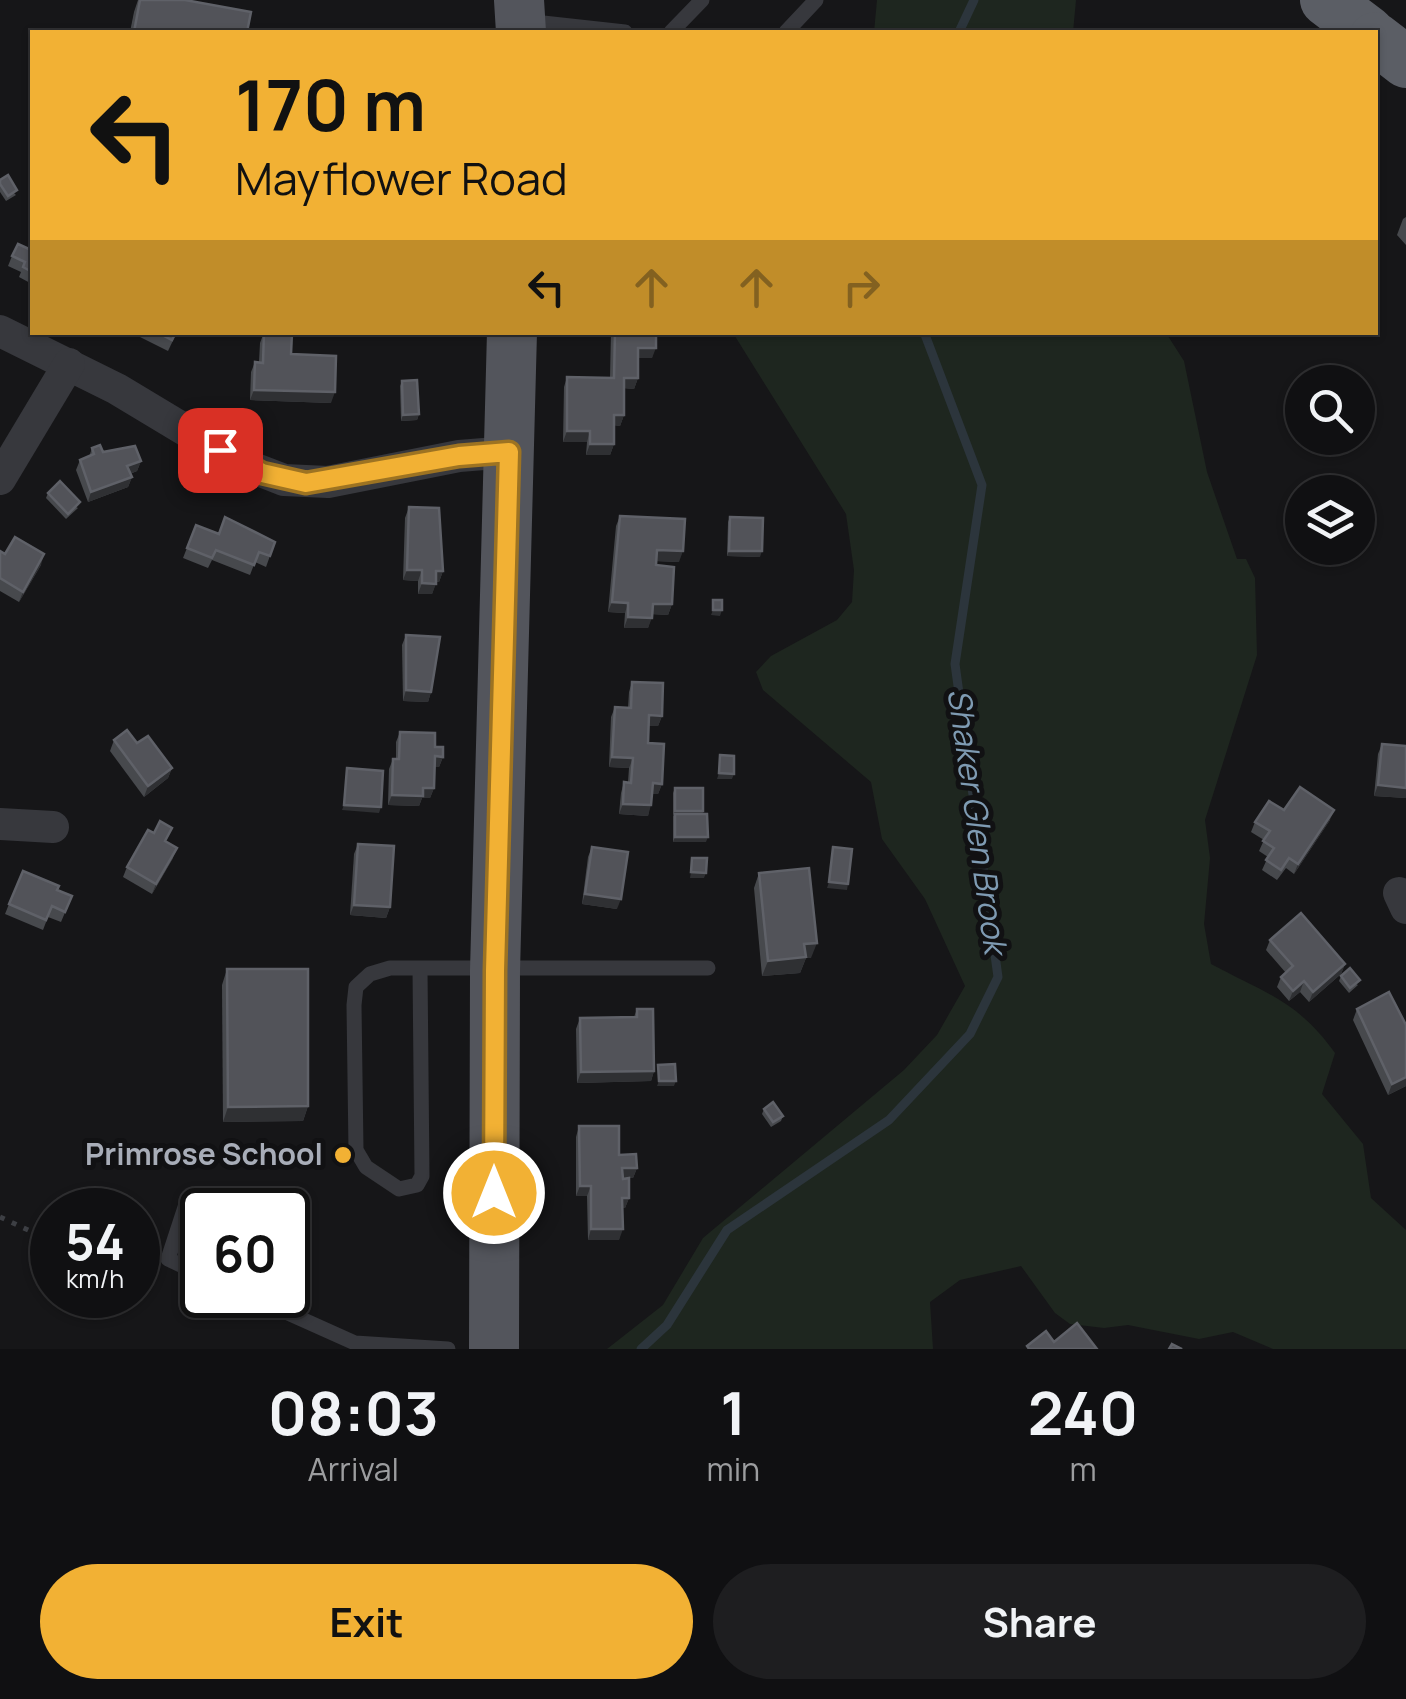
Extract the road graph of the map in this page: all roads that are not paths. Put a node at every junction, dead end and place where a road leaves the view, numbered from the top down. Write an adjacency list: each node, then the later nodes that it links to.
1 (702, 0): 6 (lane)
2 (816, 0): 7 (lane)
3 (1326, 0): 8 (highway)
4 (521, 18): 5 (lane)
5 (610, 30)
6 (673, 30)
7 (788, 30)
8 (1365, 30)
9 (1378, 40): 10 (highway)
10 (1406, 62)
11 (0, 331): 13 (street)
12 (512, 335): 14 (main road)
13 (69, 364): 14 (street); 15 (street)
14 (509, 452): 20 (main road)
15 (0, 479)
16 (0, 824): 17 (street)
17 (53, 827)
18 (708, 968): 20 (lane)
19 (420, 970): 19 (lane); 20 (lane)
20 (495, 971): 25 (main road)
21 (180, 1222): 22 (lane)
22 (180, 1264)
23 (299, 1318): 24 (lane)
24 (448, 1349)
25 (494, 1349)

